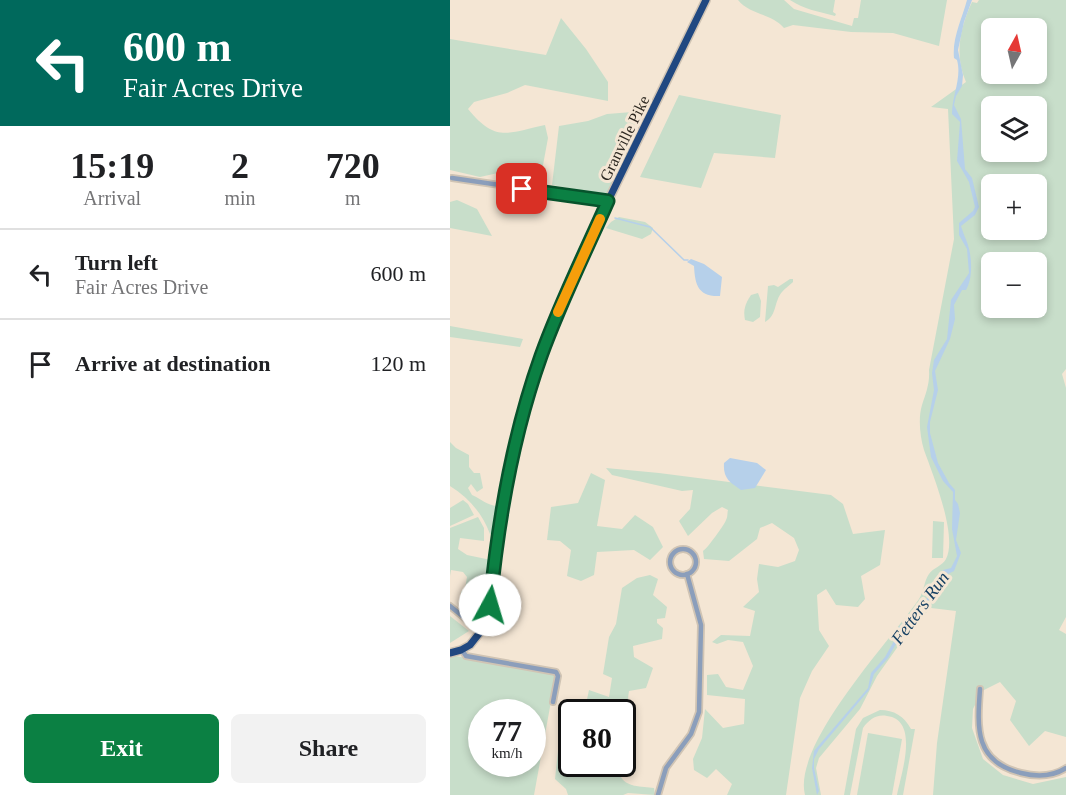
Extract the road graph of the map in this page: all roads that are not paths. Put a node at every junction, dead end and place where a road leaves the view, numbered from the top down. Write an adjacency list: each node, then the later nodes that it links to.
1 (706, 0): 3 (highway, Granville Pike)
2 (452, 178): 3 (street)
3 (608, 201): 6 (highway, Granville Pike)
4 (687, 574): 4 (street); 12 (street)
5 (450, 606): 6 (street)
6 (482, 632): 7 (highway)
7 (462, 650): 8 (highway); 10 (street)
8 (450, 652)
9 (980, 689): 11 (street)
10 (553, 702)
11 (1066, 768)
12 (658, 795)

